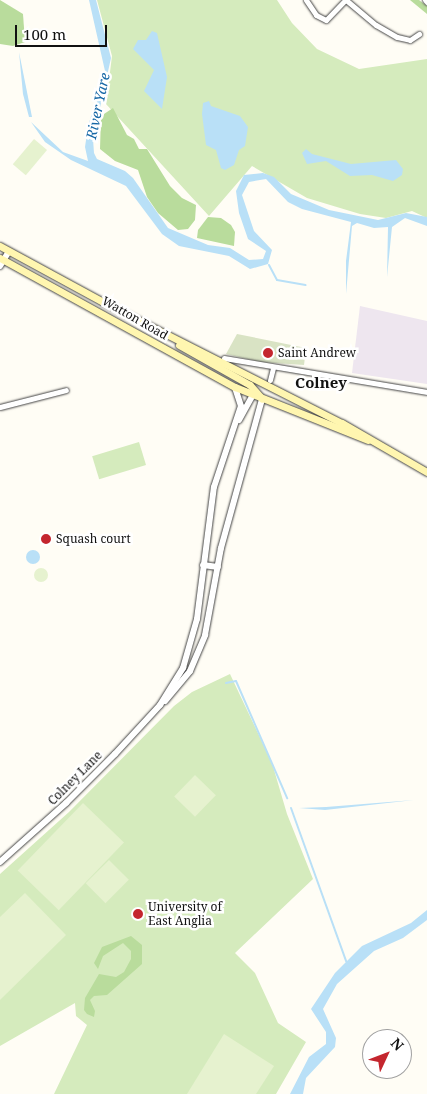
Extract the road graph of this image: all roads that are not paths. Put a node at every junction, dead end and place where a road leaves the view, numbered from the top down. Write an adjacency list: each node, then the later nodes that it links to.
1 (306, 0): 2 (street)
2 (345, 0): 3 (street)
3 (419, 34)
4 (0, 247): 5 (main road, Watton Road)
5 (9, 251): 6 (street, Watton Road); 7 (main road, Watton Road)
6 (1, 262): 11 (main road, Watton Road)
7 (127, 314): 13 (main road, Watton Road); 15 (main road, Watton Road)
8 (224, 358): 9 (street)
9 (273, 368): 10 (street); 14 (street)
10 (270, 380)
11 (236, 387): 15 (main road, Watton Road); 17 (street, Colney Lane)
12 (66, 390): 16 (street)
13 (275, 391): 15 (main road, Watton Road); 18 (main road, Watton Road)
14 (427, 392)
15 (258, 395): 17 (street, Colney Lane); 18 (main road, Watton Road); 21 (street, Colney Lane)
16 (0, 407)
17 (232, 432): 20 (street, Colney Lane)
18 (370, 441): 19 (main road, Watton Road)
19 (427, 472)
20 (203, 565): 21 (street); 22 (street, Colney Lane)
21 (218, 567): 22 (street, Colney Lane)
22 (160, 705): 23 (street, Colney Lane)
23 (0, 862)

